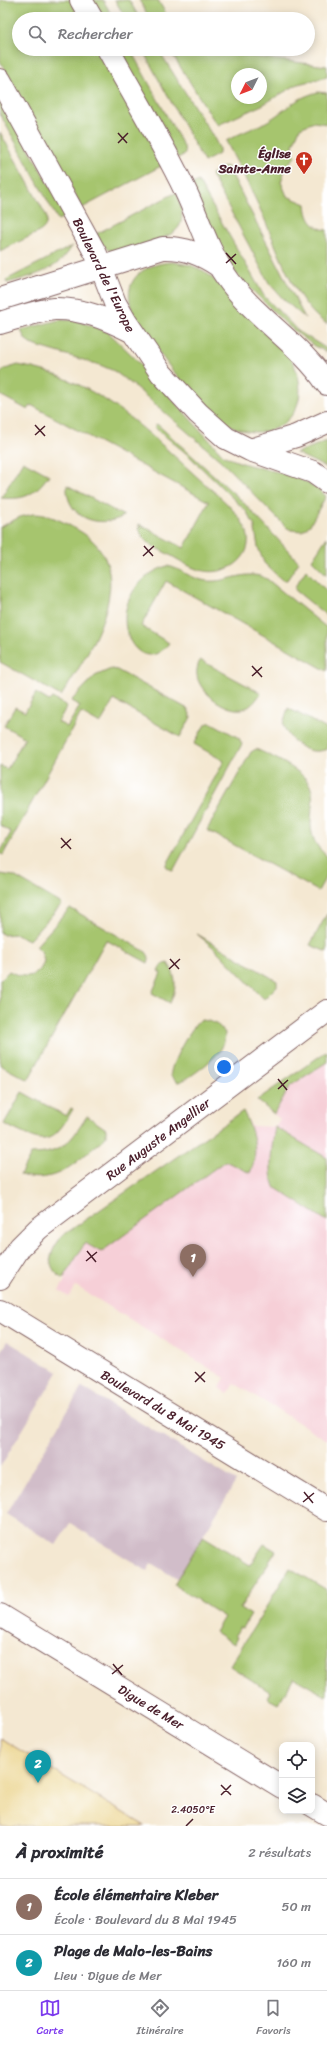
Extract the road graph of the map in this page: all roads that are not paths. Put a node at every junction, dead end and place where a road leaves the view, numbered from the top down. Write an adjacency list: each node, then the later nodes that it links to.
1 (81, 0): 2 (street)
2 (88, 12)
3 (112, 56): 5 (street)
4 (0, 80): 6 (street, Boulevard de l'Europe)
5 (219, 266): 6 (street); 10 (street)
6 (102, 268): 7 (street); 9 (street, Boulevard de l'Europe)
7 (0, 299)
8 (0, 323): 9 (street)
9 (130, 331): 13 (street, Boulevard de l'Europe)
10 (321, 367): 11 (street)
11 (327, 384)
12 (327, 422): 13 (street)
13 (250, 450): 14 (street, Boulevard de l'Europe)
14 (327, 482)
15 (327, 1012): 16 (street, Rue Auguste Angellier)
16 (0, 1278)
17 (0, 1310): 18 (street, Boulevard du 8 Mai 1945)
18 (327, 1510)
19 (0, 1615): 20 (street, Digue de Mer)
20 (279, 1785)
21 (315, 1807): 22 (street)
22 (327, 1814)

